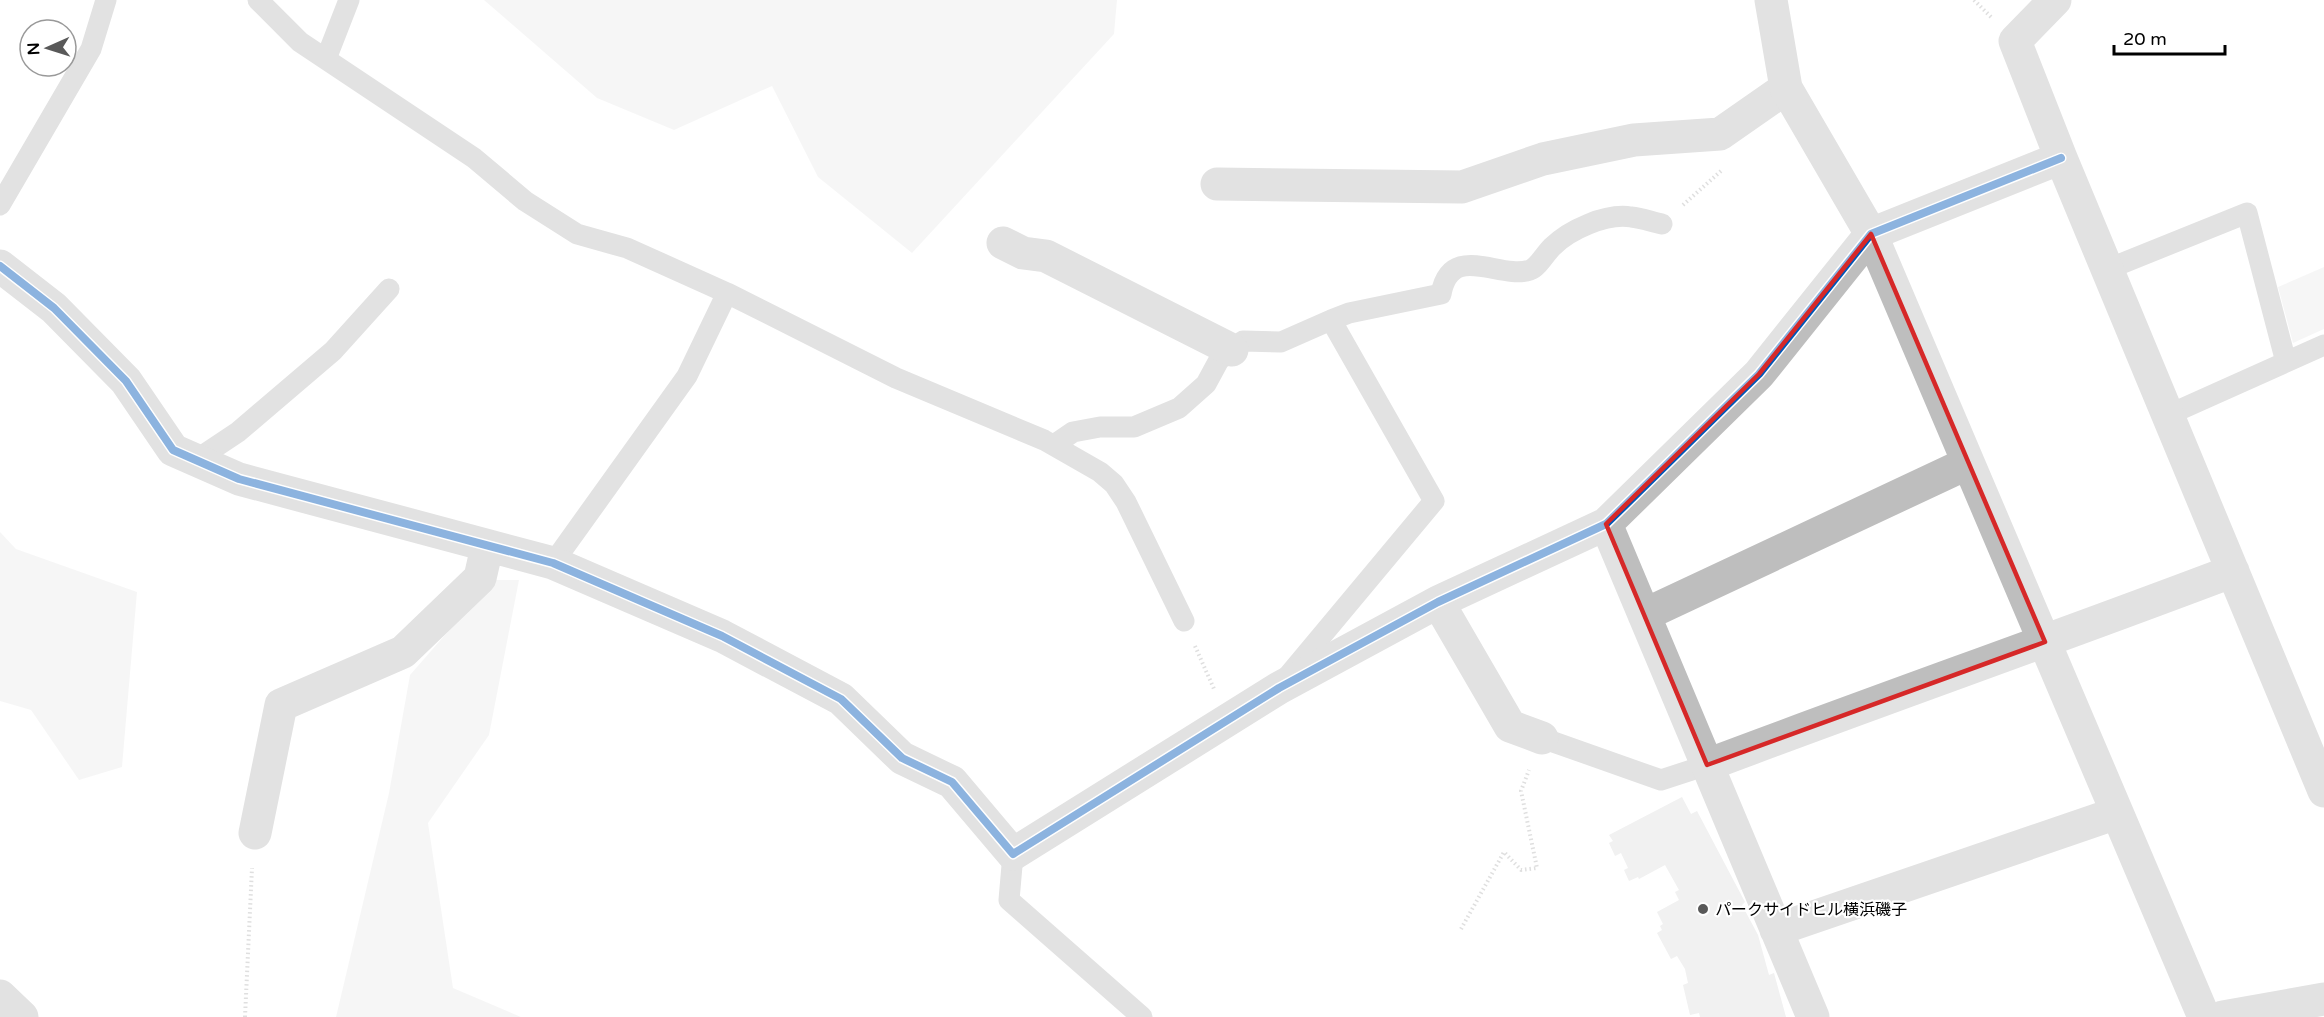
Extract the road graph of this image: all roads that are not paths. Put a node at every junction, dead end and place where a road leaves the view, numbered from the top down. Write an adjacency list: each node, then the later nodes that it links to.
1 (106, 0): 10 (lane)
2 (258, 0): 6 (lane)
3 (349, 0): 6 (lane)
4 (1771, 0): 7 (street)
5 (2055, 0): 8 (street)
6 (326, 59): 17 (lane)
7 (1786, 88): 9 (street); 12 (street)
8 (2061, 158): 12 (street); 15 (street)
9 (1217, 184)
10 (0, 205)
11 (1662, 224): 18 (lane)
12 (1871, 234): 25 (street); 26 (street)
13 (1003, 243): 20 (street)
14 (0, 266): 24 (street)
15 (2108, 269): 21 (lane); 22 (street)
16 (389, 289): 24 (lane)
17 (727, 293): 23 (lane); 28 (lane)
18 (1331, 320): 20 (lane); 34 (lane)
19 (2324, 345): 21 (lane)
20 (1232, 350): 23 (lane)
21 (2286, 362): 22 (lane)
22 (2168, 415): 29 (street)
23 (1054, 446): 32 (lane)
24 (196, 460): 27 (street)
25 (1968, 463): 31 (street); 33 (street)
26 (1606, 524): 30 (street); 31 (street)
27 (487, 547): 28 (street); 39 (street)
28 (553, 563): 40 (street)
29 (2234, 571): 33 (street); 37 (street)
30 (1438, 602): 34 (street); 35 (street)
31 (1644, 615): 36 (street)
32 (1184, 621)
33 (2045, 642): 36 (street); 38 (street)
34 (1279, 687): 40 (street)
35 (1542, 738): 36 (lane)
36 (1707, 765): 41 (street)
37 (2323, 786)
38 (2117, 813): 41 (street); 47 (street)
39 (255, 833)
40 (1012, 854): 45 (lane)
41 (1776, 930): 46 (street)
42 (0, 996): 44 (street)
43 (2324, 999): 48 (street)
44 (22, 1017)
45 (1142, 1017)
46 (1813, 1017)
47 (2204, 1017)
48 (2223, 1017)

